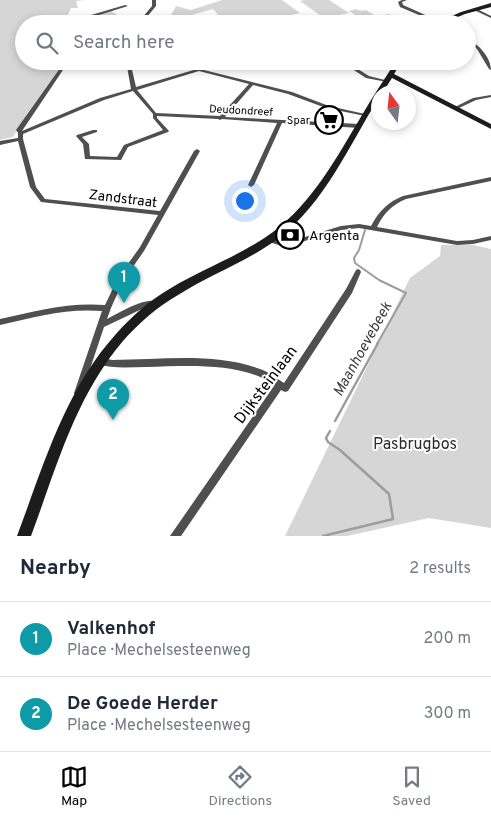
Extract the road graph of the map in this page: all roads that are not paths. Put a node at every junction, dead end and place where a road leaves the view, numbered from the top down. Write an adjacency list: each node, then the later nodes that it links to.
1 (154, 0): 7 (street)
2 (405, 0): 8 (street)
3 (126, 6): 6 (street)
4 (491, 6): 5 (main road)
5 (475, 10): 9 (main road); 10 (street)
6 (100, 15)
7 (146, 15)
8 (422, 15)
9 (462, 15)
10 (491, 17)
11 (476, 46): 12 (street)
12 (491, 69)
13 (61, 70): 32 (street)
14 (130, 70): 21 (street)
15 (199, 70): 19 (street); 21 (street)
16 (357, 70): 18 (street)
17 (394, 70): 18 (main road)
18 (389, 78): 20 (main road); 24 (main road)
19 (251, 84): 26 (street); 27 (street)
20 (384, 85)
21 (134, 90): 25 (street); 32 (street)
22 (491, 96): 24 (street)
23 (371, 106): 26 (main road)
24 (457, 107): 30 (main road)
25 (155, 114): 27 (street, Deudondreef); 31 (street)
26 (365, 115): 29 (main road)
27 (220, 119): 28 (street, Deudondreef)
28 (280, 122): 29 (street, Deudondreef); 36 (street)
29 (359, 126): 39 (main road)
30 (491, 126)
31 (95, 130)
32 (20, 136): 33 (street); 37 (street, Zandstraat)
33 (0, 143)
34 (197, 151): 37 (street)
35 (491, 179): 38 (street)
36 (251, 185)
37 (162, 214): 44 (street, Zandstraat)
38 (374, 227): 40 (street); 41 (street)
39 (273, 236): 41 (street); 41 (street); 43 (main road)
40 (491, 238)
41 (291, 243)
42 (358, 272): 48 (street, Dijksteinlaan)
43 (157, 303): 46 (street); 47 (main road)
44 (107, 308): 45 (street); 46 (street, Zandstraat)
45 (0, 322)
46 (102, 325): 49 (street, Zandstraat)
47 (100, 361): 48 (street); 49 (main road)
48 (280, 385): 51 (street, Dijksteinlaan)
49 (74, 405): 50 (main road)
50 (24, 536)
51 (175, 536)

